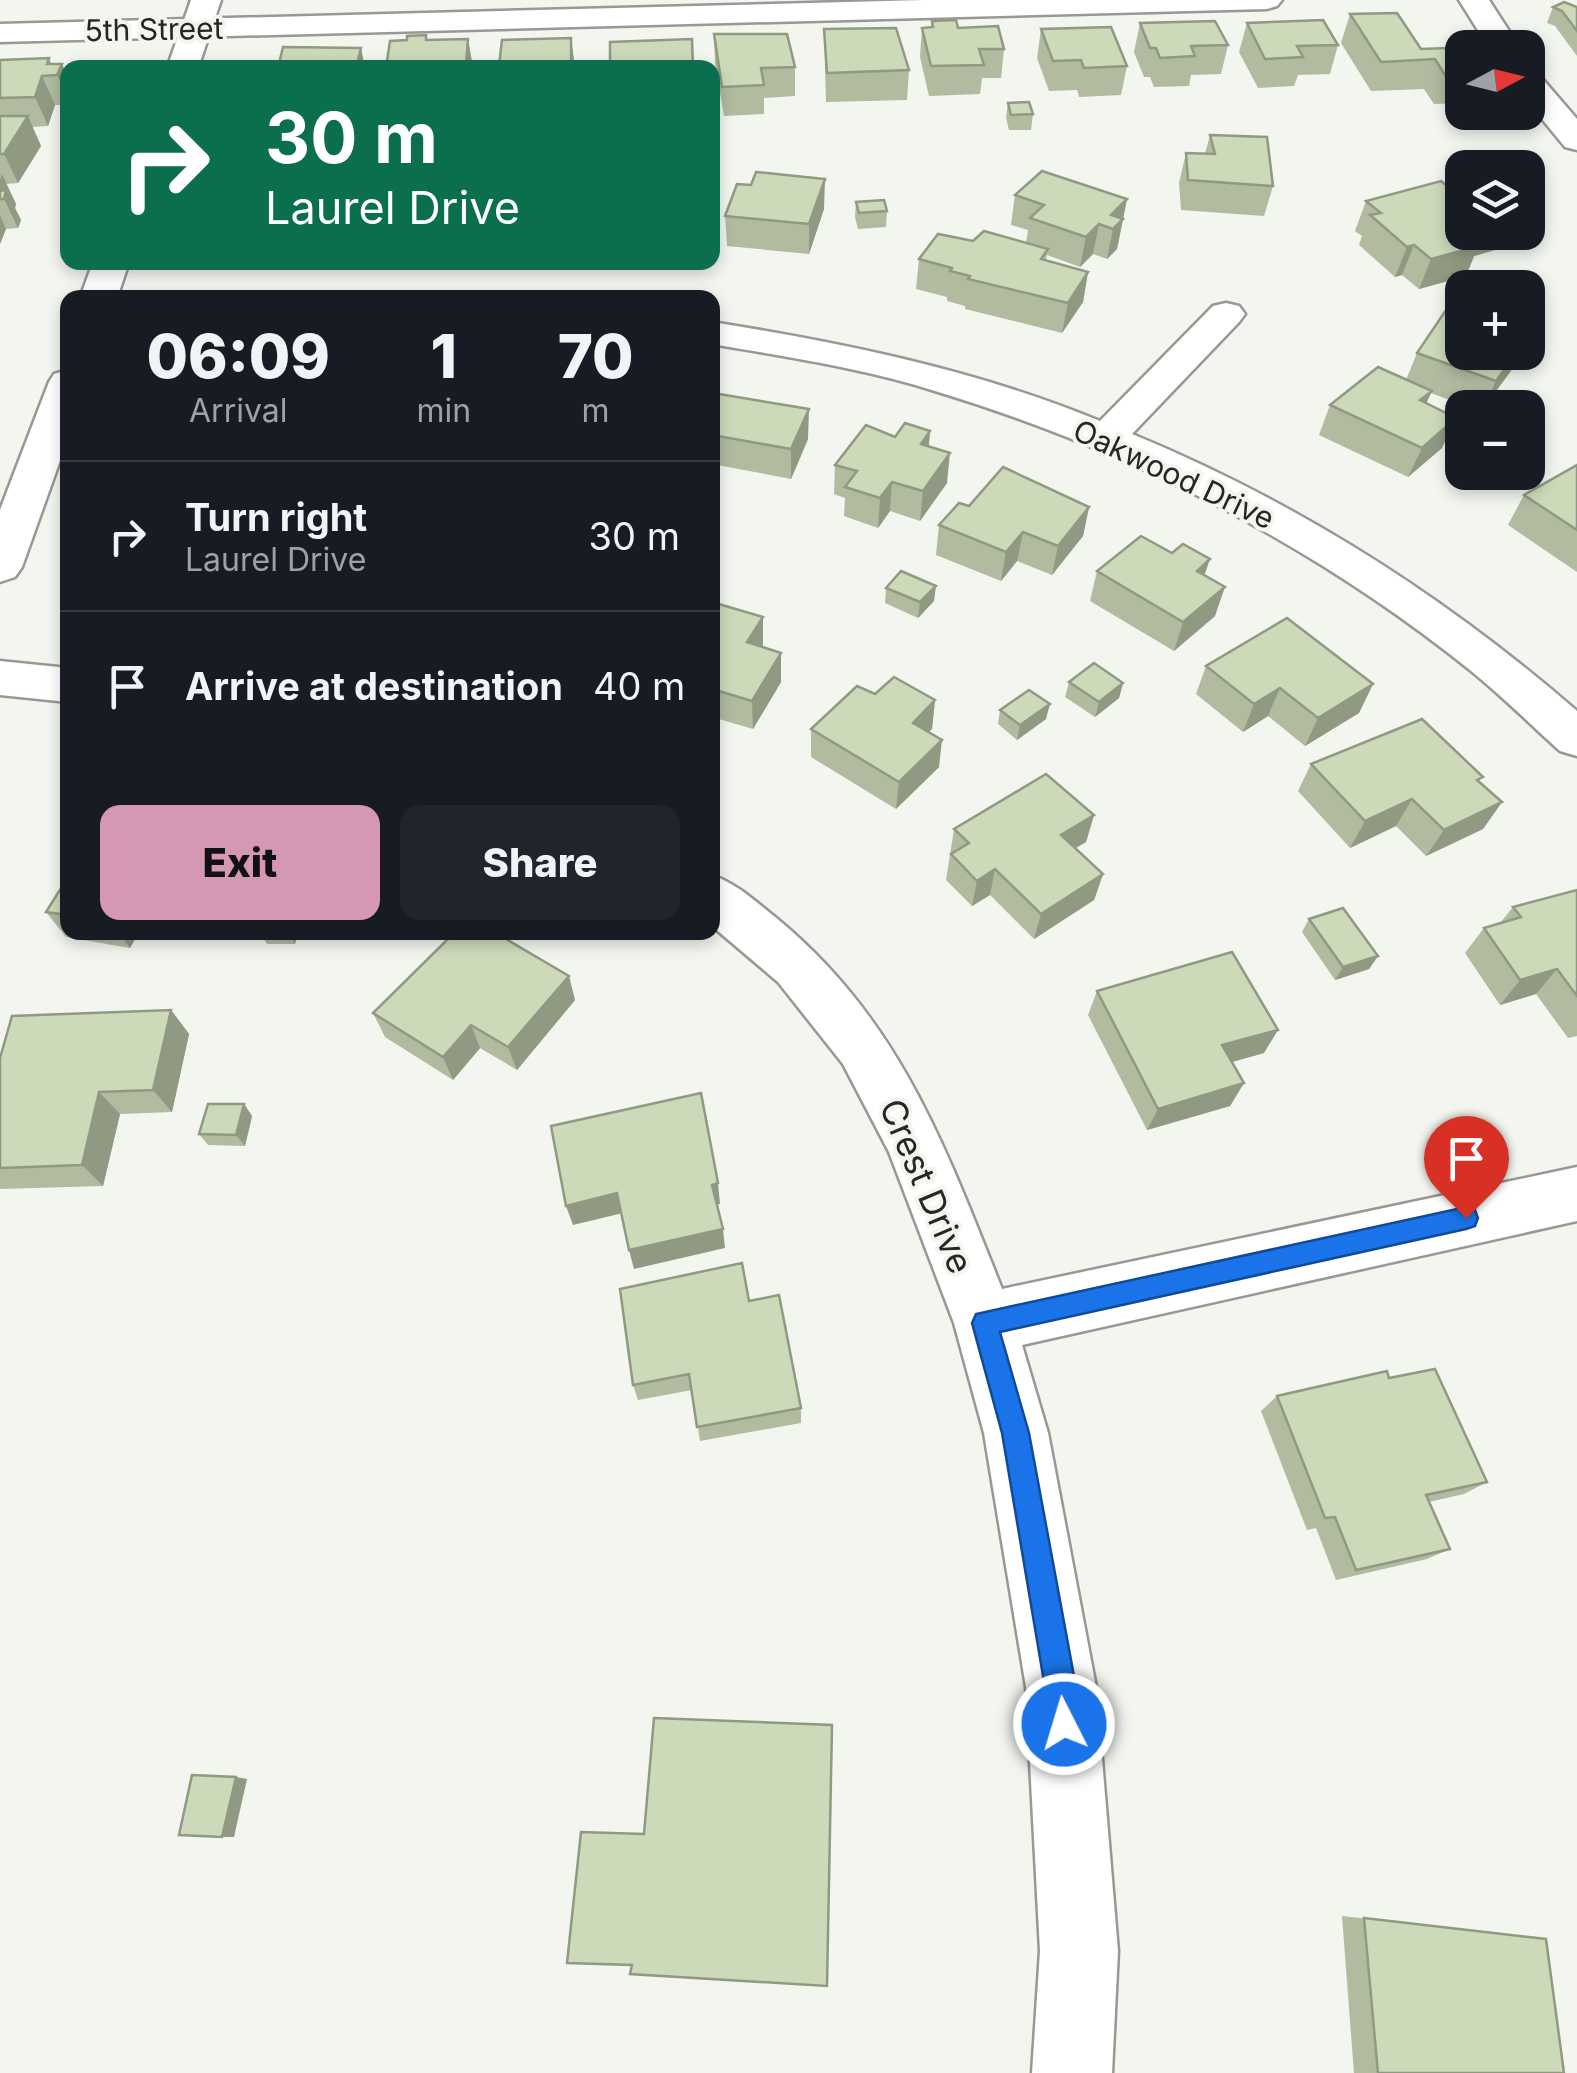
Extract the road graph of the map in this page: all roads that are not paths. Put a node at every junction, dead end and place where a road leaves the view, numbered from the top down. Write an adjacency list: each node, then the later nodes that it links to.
1 (1267, 0): 3 (street, 5th Street)
2 (1474, 0): 4 (street)
3 (201, 14): 5 (street, 5th Street); 6 (street)
4 (1493, 30)
5 (0, 33)
6 (185, 60)
7 (1545, 102): 8 (street)
8 (1577, 140)
9 (1226, 314): 12 (street)
10 (720, 334): 12 (street, Oakwood Drive)
11 (60, 404): 13 (street)
12 (1106, 438): 16 (street, Oakwood Drive)
13 (0, 567)
14 (0, 678): 15 (street)
15 (60, 684)
16 (1577, 738)
17 (720, 903): 19 (street, Crest Drive)
18 (1577, 1194): 19 (street)
19 (985, 1323): 20 (street, Crest Drive)
20 (1072, 2073)

